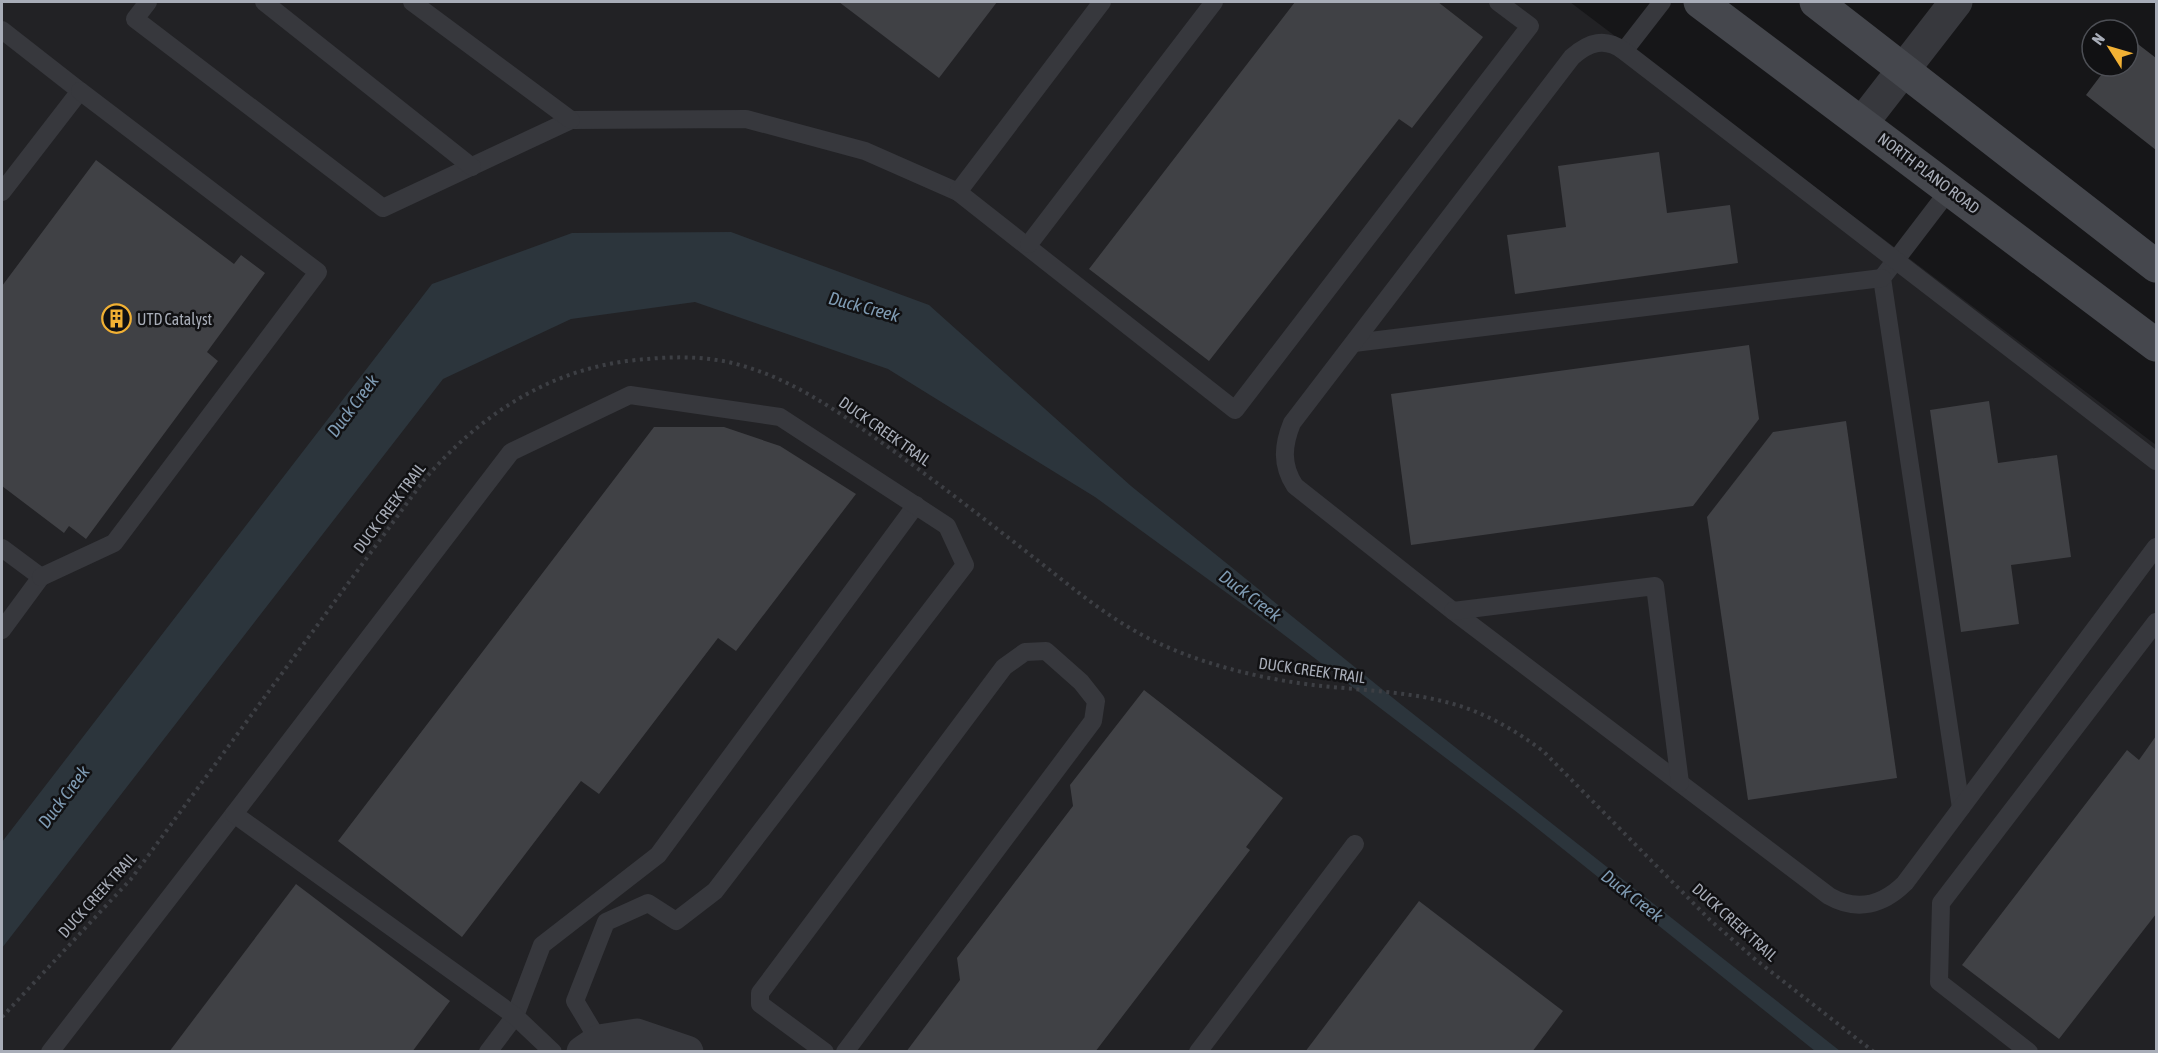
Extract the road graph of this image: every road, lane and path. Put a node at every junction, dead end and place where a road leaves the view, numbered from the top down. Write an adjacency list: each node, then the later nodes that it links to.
1 (148, 2): 17 (lane)
2 (264, 2): 17 (lane)
3 (412, 2): 15 (lane)
4 (1102, 2): 20 (lane)
5 (1214, 2): 21 (lane)
6 (1498, 2): 21 (lane)
7 (1662, 2): 12 (lane)
8 (1700, 2): 16 (main road, NORTH PLANO ROAD)
9 (1815, 2): 13 (main road)
10 (1956, 2): 13 (street)
11 (2, 30): 14 (lane)
12 (1624, 51): 22 (lane); 25 (lane)
13 (1904, 69): 16 (street); 23 (main road)
14 (80, 91): 19 (lane); 31 (lane)
15 (571, 120): 17 (lane); 20 (lane)
16 (1862, 123): 18 (main road, NORTH PLANO ROAD)
17 (472, 166)
18 (1950, 189): 22 (lane); 26 (main road, NORTH PLANO ROAD)
19 (2, 192)
20 (958, 192): 21 (lane)
21 (1029, 244)
22 (1896, 259): 24 (lane); 27 (lane)
23 (2157, 266)
24 (1882, 278): 25 (lane); 36 (lane)
25 (1354, 343): 32 (lane)
26 (2157, 345)
27 (2157, 461)
28 (916, 505): 37 (lane); 39 (lane); 40 (lane)
29 (2157, 547): 36 (lane)
30 (2, 548): 31 (lane)
31 (41, 577): 34 (lane)
32 (1453, 611): 35 (lane); 35 (lane)
33 (2157, 622): 52 (lane)
34 (2, 630)
35 (1680, 783): 36 (lane)
36 (1962, 808)
37 (234, 814): 41 (lane); 44 (lane)
38 (1355, 844): 50 (lane)
39 (591, 907): 40 (lane); 41 (lane)
40 (606, 922): 43 (lane)
41 (515, 1016): 45 (lane); 46 (lane)
42 (2, 1017): 51 (path, DUCK CREEK TRAIL)
43 (591, 1046): 47 (street)
44 (50, 1052)
45 (488, 1052)
46 (553, 1052)
47 (687, 1052)
48 (825, 1052): 49 (lane)
49 (845, 1052)
50 (1198, 1052)
51 (1874, 1052)
52 (2029, 1052)

